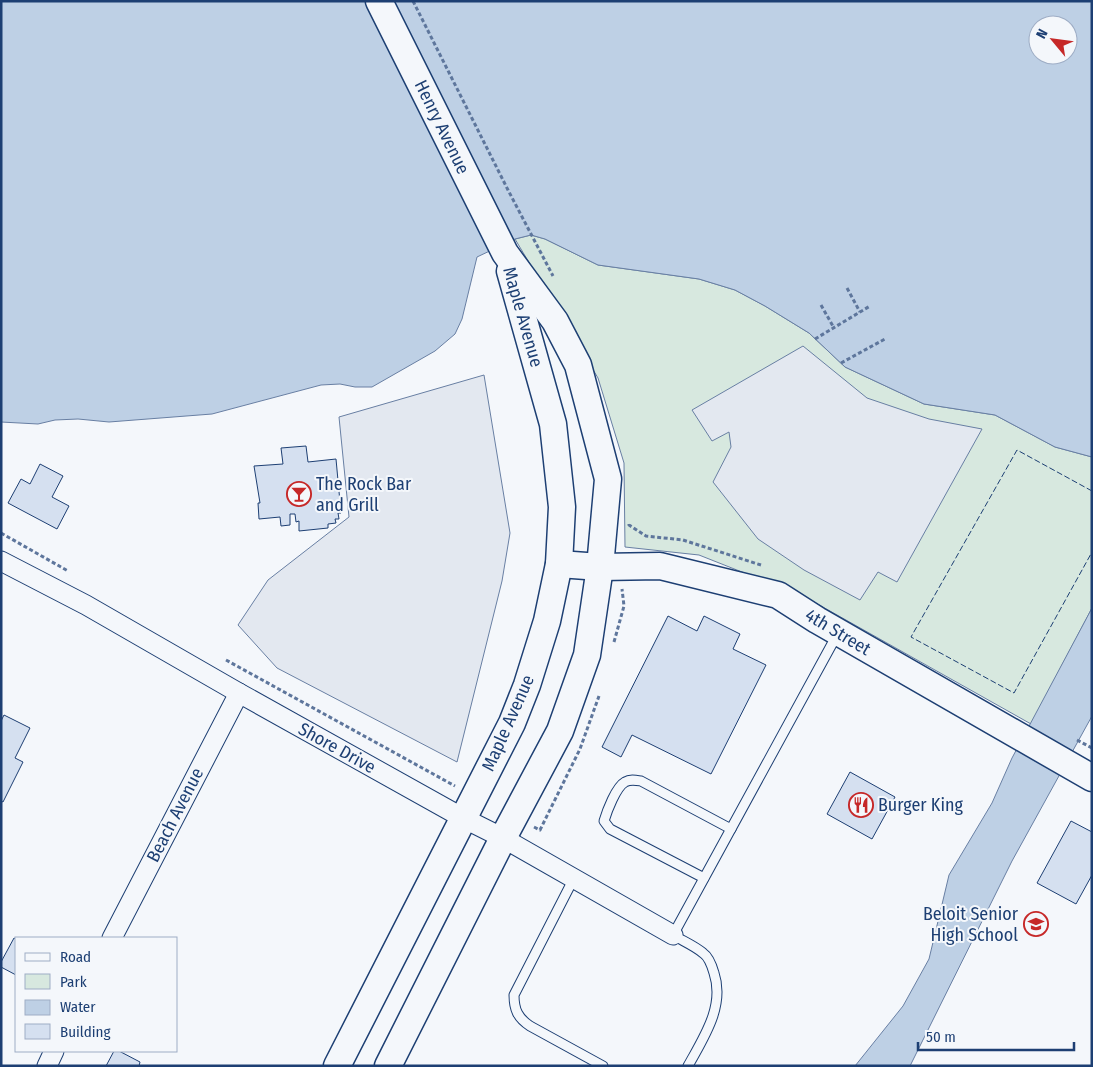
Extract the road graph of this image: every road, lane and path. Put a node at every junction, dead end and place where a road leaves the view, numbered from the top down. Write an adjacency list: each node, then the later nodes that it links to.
1 (379, 1): 3 (street, Henry Avenue)
2 (413, 1): 4 (path)
3 (505, 253): 15 (street, Maple Avenue); 16 (street, Maple Avenue)
4 (541, 255)
5 (847, 288): 8 (path)
6 (821, 305): 9 (path)
7 (870, 306): 8 (path)
8 (860, 312): 9 (path)
9 (834, 328): 11 (path)
10 (885, 338): 12 (path)
11 (816, 339)
12 (841, 363)
13 (1, 533): 17 (path)
14 (1, 560): 22 (street, Shore Drive)
15 (559, 564): 16 (street, 4th Street); 26 (street, Maple Avenue)
16 (610, 567): 18 (street, 4th Street); 19 (path); 27 (street, Maple Avenue)
17 (69, 572)
18 (838, 632): 25 (street, 4th Street); 28 (lane)
19 (614, 644)
20 (222, 658): 26 (path)
21 (601, 690): 27 (path)
22 (239, 693): 26 (street, Shore Drive); 32 (street, Beach Avenue)
23 (1087, 745): 24 (path)
24 (1092, 748)
25 (1082, 773)
26 (469, 807): 27 (street, Shore Drive); 35 (street, Maple Avenue)
27 (509, 827): 29 (street, Shore Drive); 36 (street, Maple Avenue)
28 (731, 829): 30 (lane); 30 (lane)
29 (574, 878): 31 (street, Shore Drive); 37 (lane)
30 (704, 878): 31 (lane)
31 (673, 936): 38 (lane)
32 (113, 937)
33 (53, 1052): 34 (street)
34 (46, 1066)
35 (337, 1066)
36 (388, 1066)
37 (603, 1066)
38 (688, 1066)

